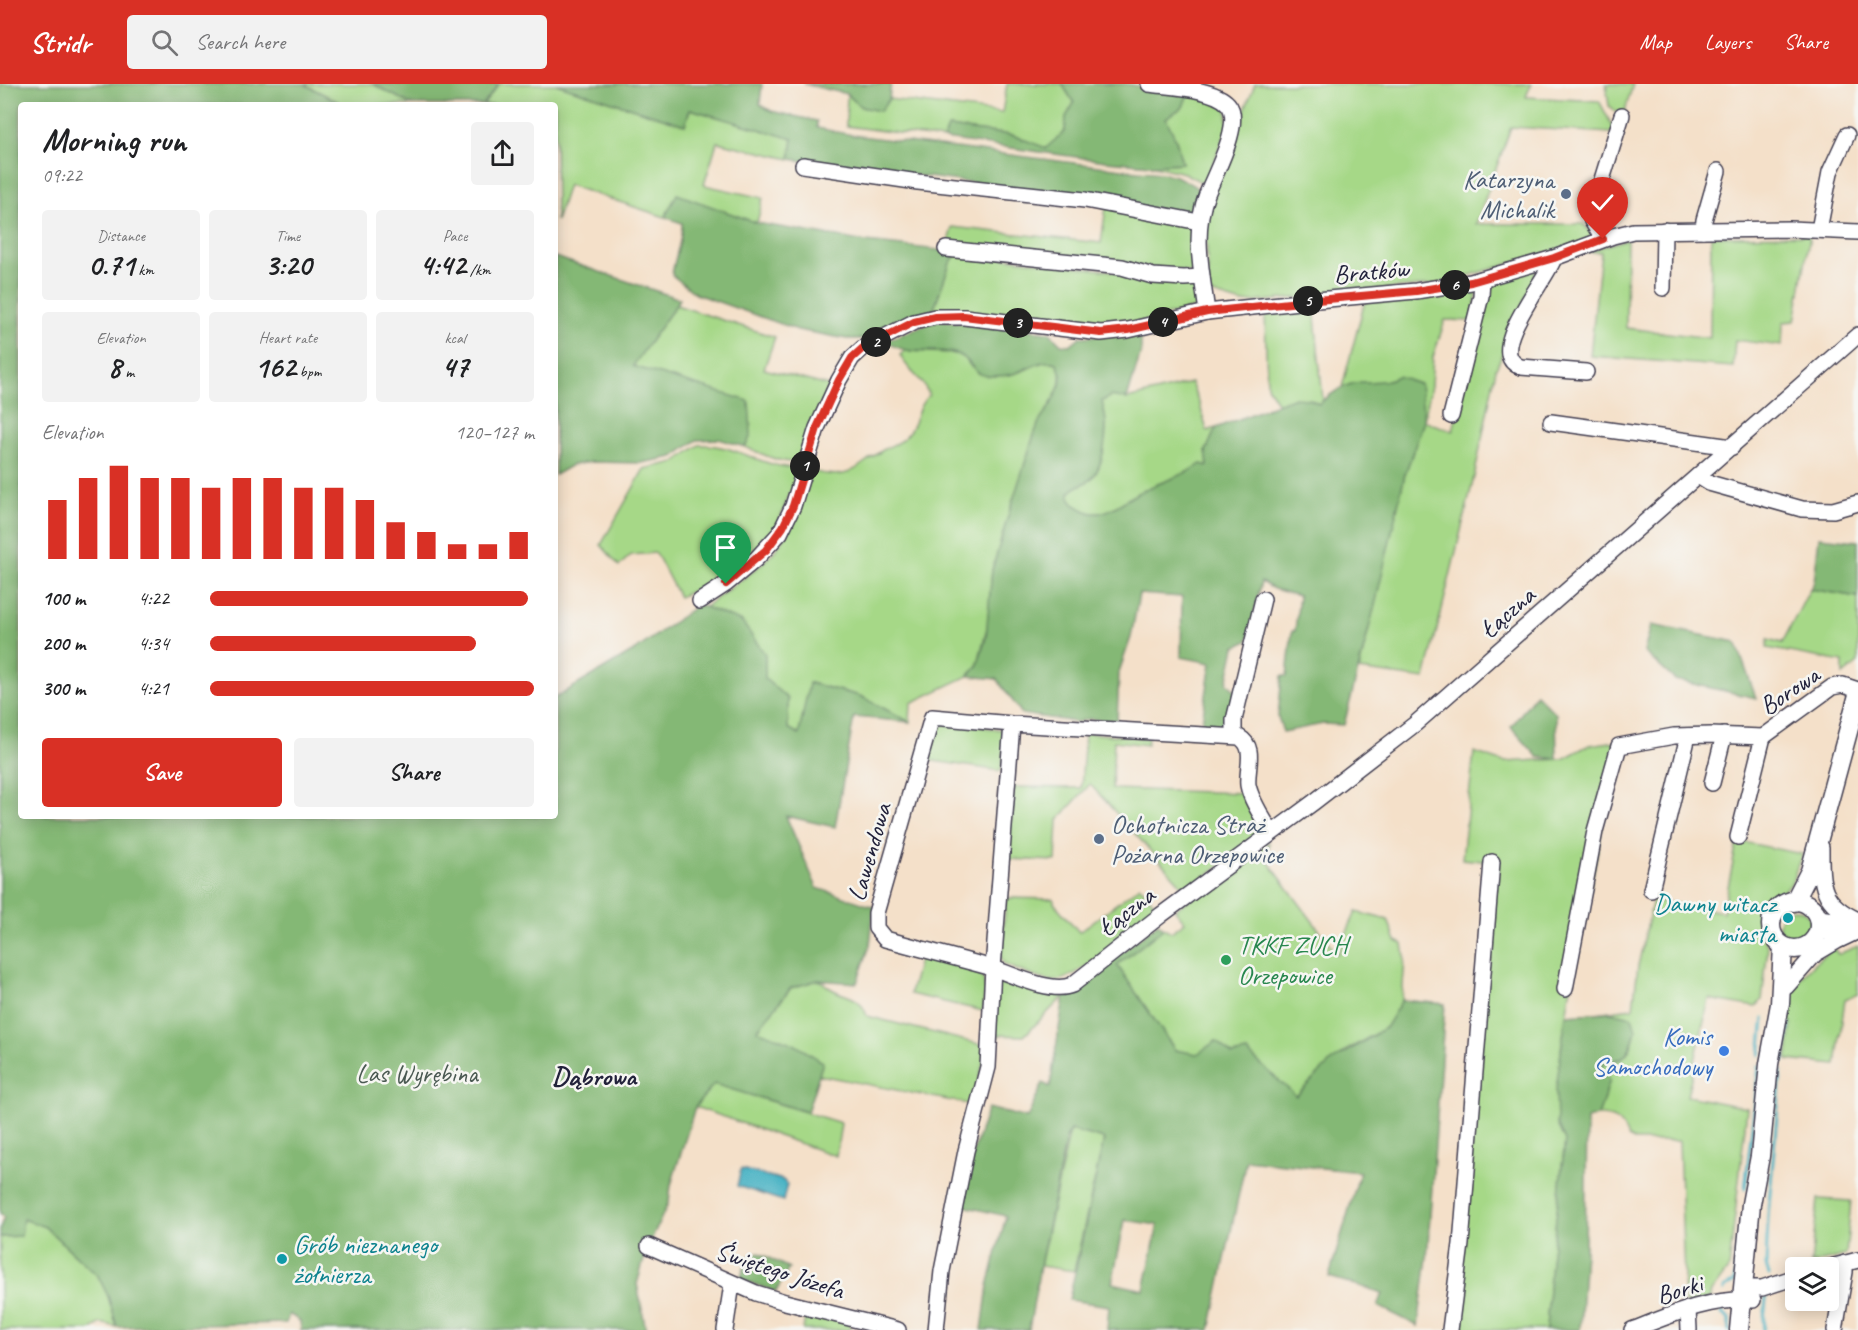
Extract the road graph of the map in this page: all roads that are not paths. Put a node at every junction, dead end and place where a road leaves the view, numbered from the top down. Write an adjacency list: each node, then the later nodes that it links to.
1 (1149, 84): 6 (street)
2 (1622, 115): 11 (street)
3 (1847, 135): 9 (street)
4 (803, 165): 6 (street)
5 (1718, 171): 8 (street)
6 (1199, 222): 14 (street)
7 (1664, 230): 8 (street, Bratków); 11 (street, Bratków); 16 (street)
8 (1703, 230): 9 (street, Bratków)
9 (1819, 230): 10 (street, Bratków)
10 (1858, 232)
11 (1603, 239): 13 (street, Bratków)
12 (946, 249): 14 (street)
13 (1554, 258): 15 (street, Bratków); 19 (street)
14 (1202, 277): 17 (street)
15 (1482, 279): 17 (street, Bratków); 20 (street)
16 (1663, 288)
17 (1207, 312): 26 (street, Bratków)
18 (1858, 335): 22 (street, Łączna)
19 (1586, 372)
20 (1451, 416)
21 (1551, 422): 22 (street)
22 (1732, 447): 23 (street, Łączna)
23 (1698, 476): 24 (street); 36 (street, Łączna)
24 (1858, 503)
25 (1263, 599): 31 (street)
26 (700, 601)
27 (1858, 690): 33 (street, Borowa)
28 (1858, 695): 35 (main road)
29 (1012, 724): 31 (street, Lawendowa); 43 (street); 43 (street, Lawendowa)
30 (1724, 735): 32 (street, Borowa); 33 (street, Borowa); 34 (street)
31 (1234, 736): 36 (street)
32 (1681, 736): 39 (street); 44 (street, Borowa)
33 (1763, 737): 37 (street)
34 (1712, 783)
35 (1821, 829): 40 (main road); 41 (street)
36 (1271, 832): 43 (street, Łączna)
37 (1738, 837)
38 (1492, 862): 55 (street)
39 (1651, 890)
40 (1810, 915): 41 (street); 42 (main road); 42 (main road)
41 (1858, 925): 45 (street)
42 (1791, 948): 45 (main road)
43 (993, 968): 54 (street)
44 (1565, 989)
45 (1783, 995): 50 (main road)
46 (649, 1246): 49 (street, Świętego Józefa)
47 (1851, 1262): 60 (street)
48 (1785, 1280): 50 (street, Borki)
49 (732, 1284): 52 (street); 53 (street, Świętego Józefa)
50 (1748, 1294): 51 (street, Borki); 58 (main road); 59 (main road)
51 (1688, 1309): 56 (street, Borki); 57 (street)
52 (725, 1330)
53 (898, 1330)
54 (936, 1330)
55 (1450, 1330)
56 (1632, 1330)
57 (1689, 1330)
58 (1739, 1330)
59 (1750, 1330)
60 (1835, 1330)

